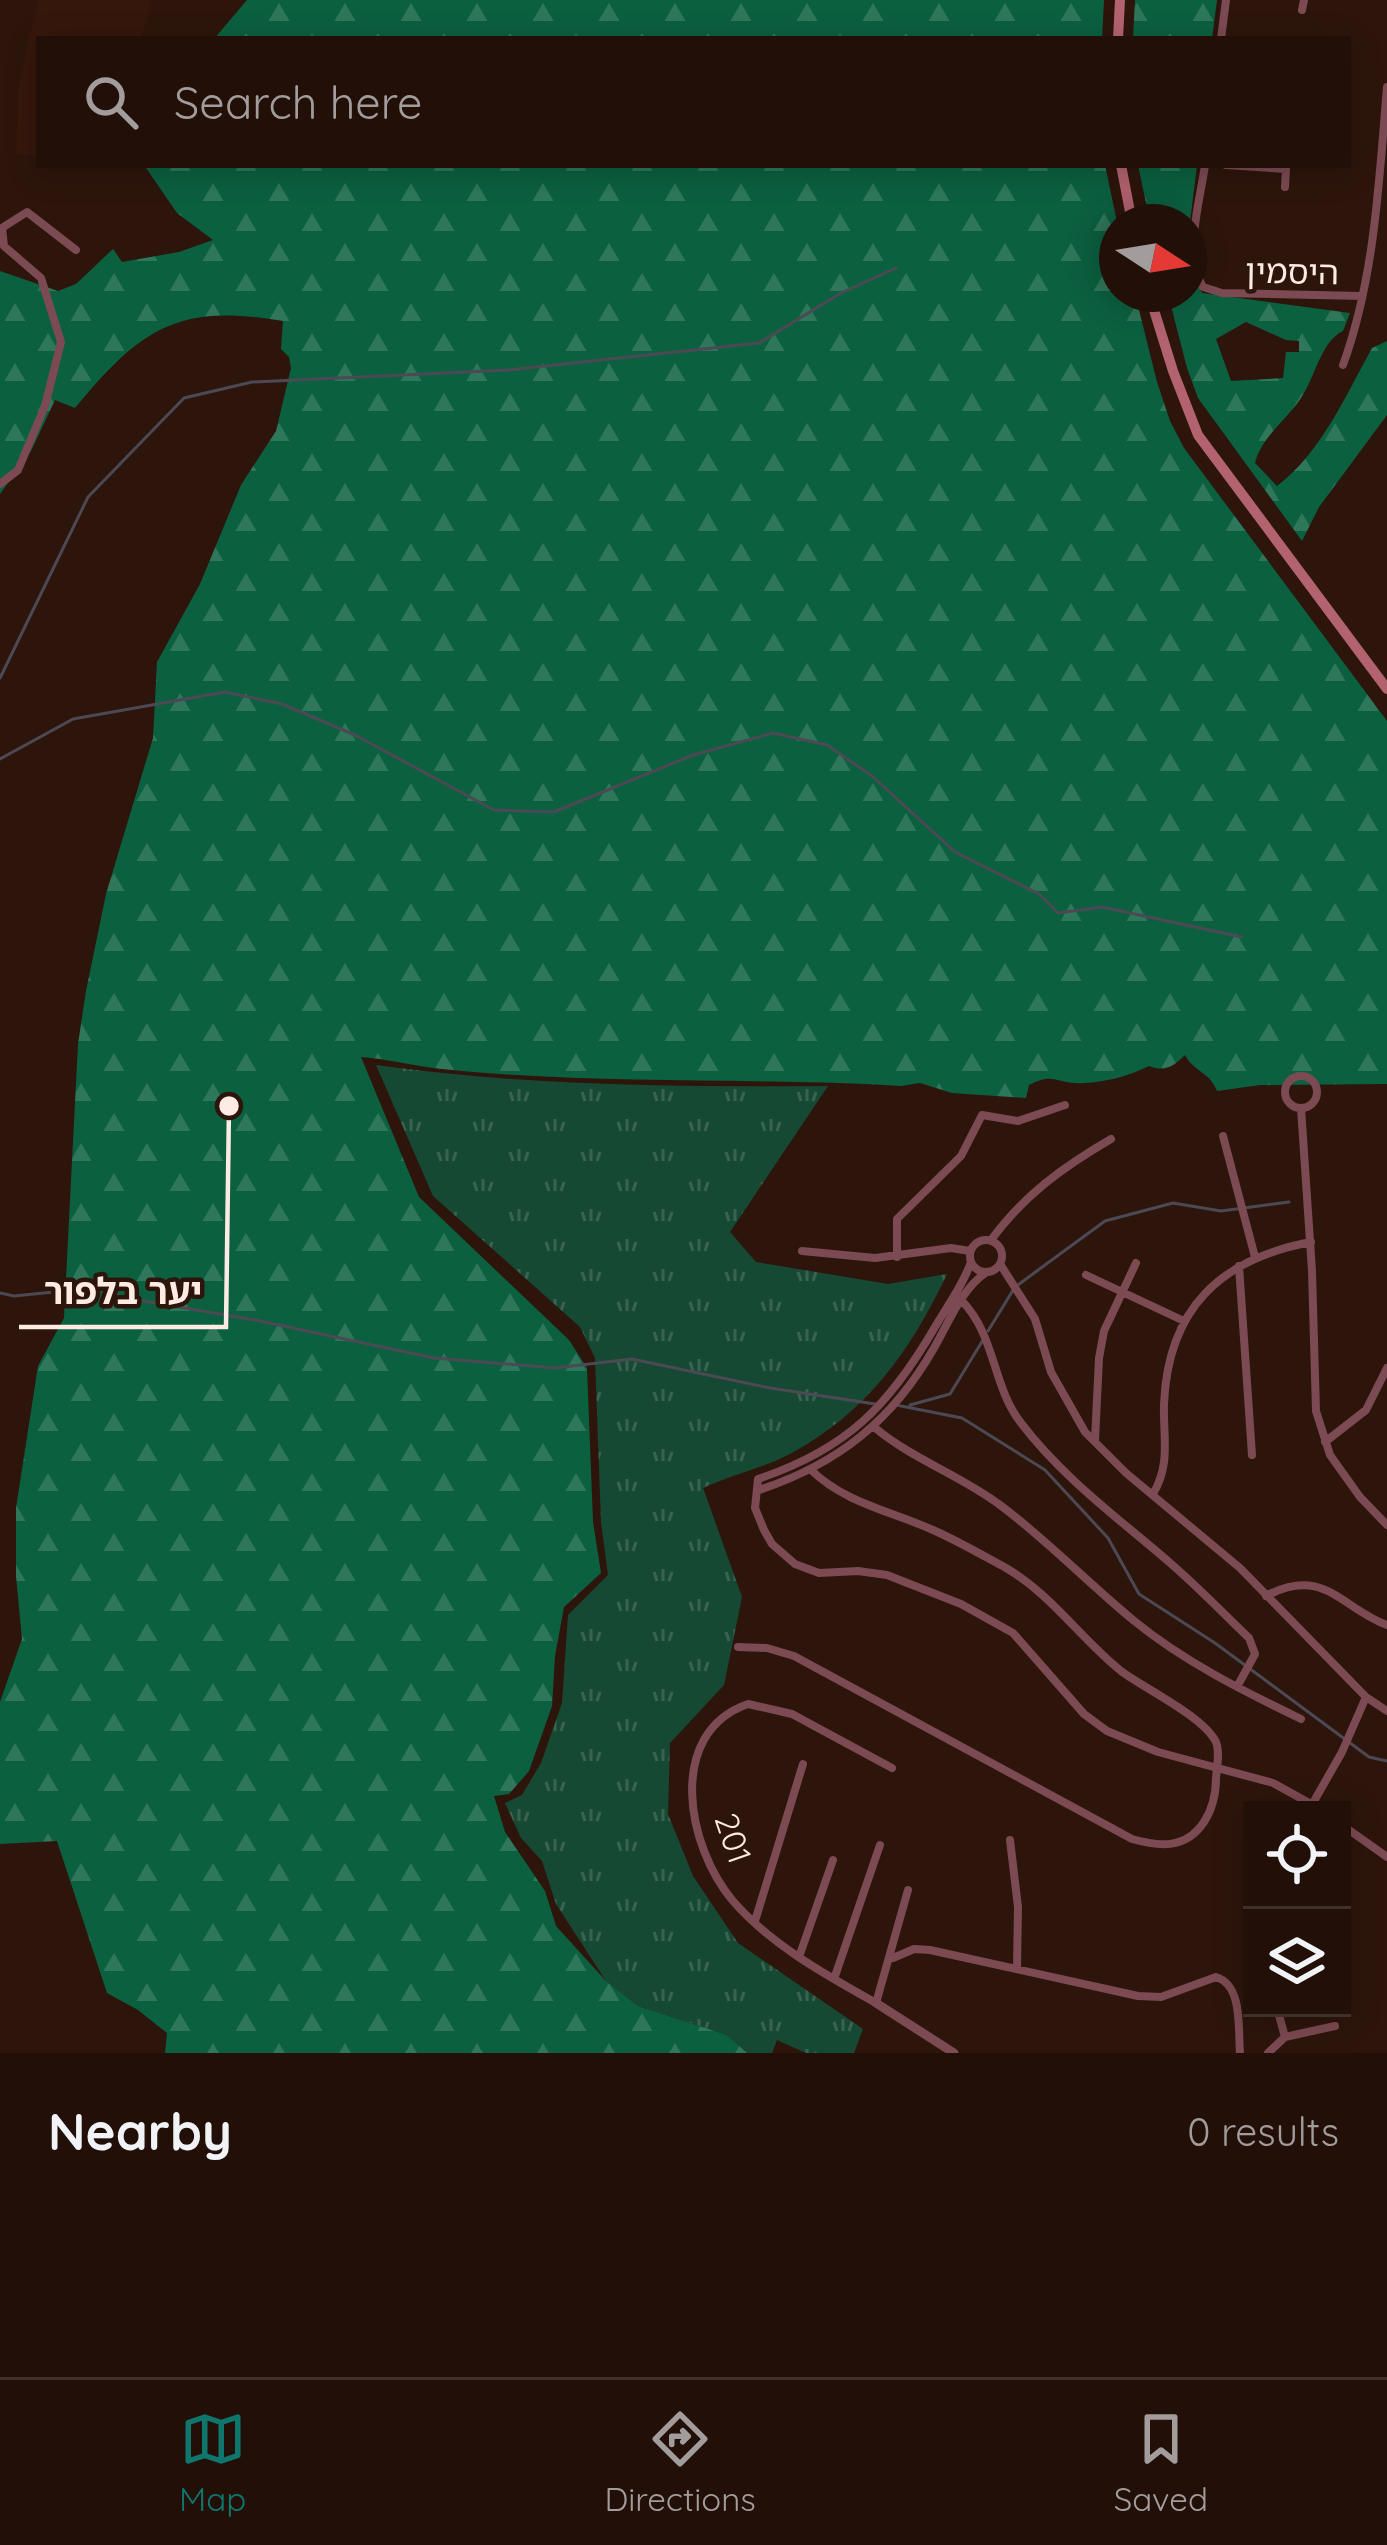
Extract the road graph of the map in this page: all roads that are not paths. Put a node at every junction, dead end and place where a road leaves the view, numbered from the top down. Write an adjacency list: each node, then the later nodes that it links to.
1 (1120, 0): 3 (main road)
2 (1226, 0): 4 (street)
3 (1118, 36)
4 (1221, 36)
5 (1387, 87): 12 (street)
6 (1122, 168): 10 (main road)
7 (1205, 168): 12 (street, היסמין)
8 (1262, 168): 9 (street)
9 (1285, 187)
10 (1129, 204)
11 (76, 250): 15 (street)
12 (1362, 296): 14 (street)
13 (1155, 312): 16 (main road)
14 (1343, 365)
15 (0, 484)
16 (1387, 689)
17 (1065, 1105): 25 (street)
18 (1301, 1108): 18 (street); 22 (street)
19 (1223, 1136): 26 (street)
20 (1112, 1139): 21 (street)
21 (991, 1240): 24 (street); 28 (street)
22 (1311, 1242): 26 (street); 38 (street)
23 (802, 1251): 25 (street)
24 (971, 1256): 25 (street); 30 (street); 36 (street)
25 (897, 1257)
26 (1255, 1257): 29 (street)
27 (1136, 1263): 32 (street)
28 (1000, 1264): 30 (street); 39 (street)
29 (1239, 1266): 34 (street); 40 (street)
30 (987, 1272): 33 (street)
31 (1086, 1275): 32 (street)
32 (1123, 1291): 34 (street); 39 (street)
33 (962, 1301): 36 (street); 48 (street)
34 (1184, 1321): 43 (street)
35 (1387, 1368): 38 (street)
36 (905, 1384): 37 (street)
37 (876, 1420): 41 (street); 42 (street); 48 (street)
38 (1325, 1442): 44 (street)
39 (1095, 1443): 43 (street)
40 (1252, 1455)
41 (811, 1470): 42 (street); 53 (street)
42 (759, 1490): 53 (street)
43 (1153, 1494): 45 (street)
44 (1387, 1525)
45 (1266, 1596): 46 (street); 49 (street)
46 (1387, 1625)
47 (738, 1647): 53 (street)
48 (1237, 1688): 51 (street)
49 (1366, 1697): 50 (street); 56 (street)
50 (1387, 1711)
51 (1301, 1719)
52 (803, 1764): 63 (street)
53 (1216, 1767): 55 (street)
54 (892, 1768): 63 (street, 201)
55 (1308, 1801)
56 (1313, 1801)
57 (1351, 1831): 60 (street)
58 (1010, 1840): 66 (street)
59 (880, 1845): 67 (street)
60 (1387, 1857)
61 (833, 1860): 64 (street)
62 (908, 1890): 65 (street)
63 (755, 1921): 64 (street, 201)
64 (799, 1957): 67 (street, 201)
65 (891, 1959): 66 (street); 68 (street)
66 (1017, 1968): 73 (street)
67 (834, 1980): 68 (street, 201)
68 (876, 2003): 72 (street, 201)
69 (1279, 2017): 71 (street)
70 (1335, 2026): 71 (street)
71 (1285, 2037): 74 (street)
72 (954, 2053)
73 (1240, 2053)
74 (1268, 2053)

